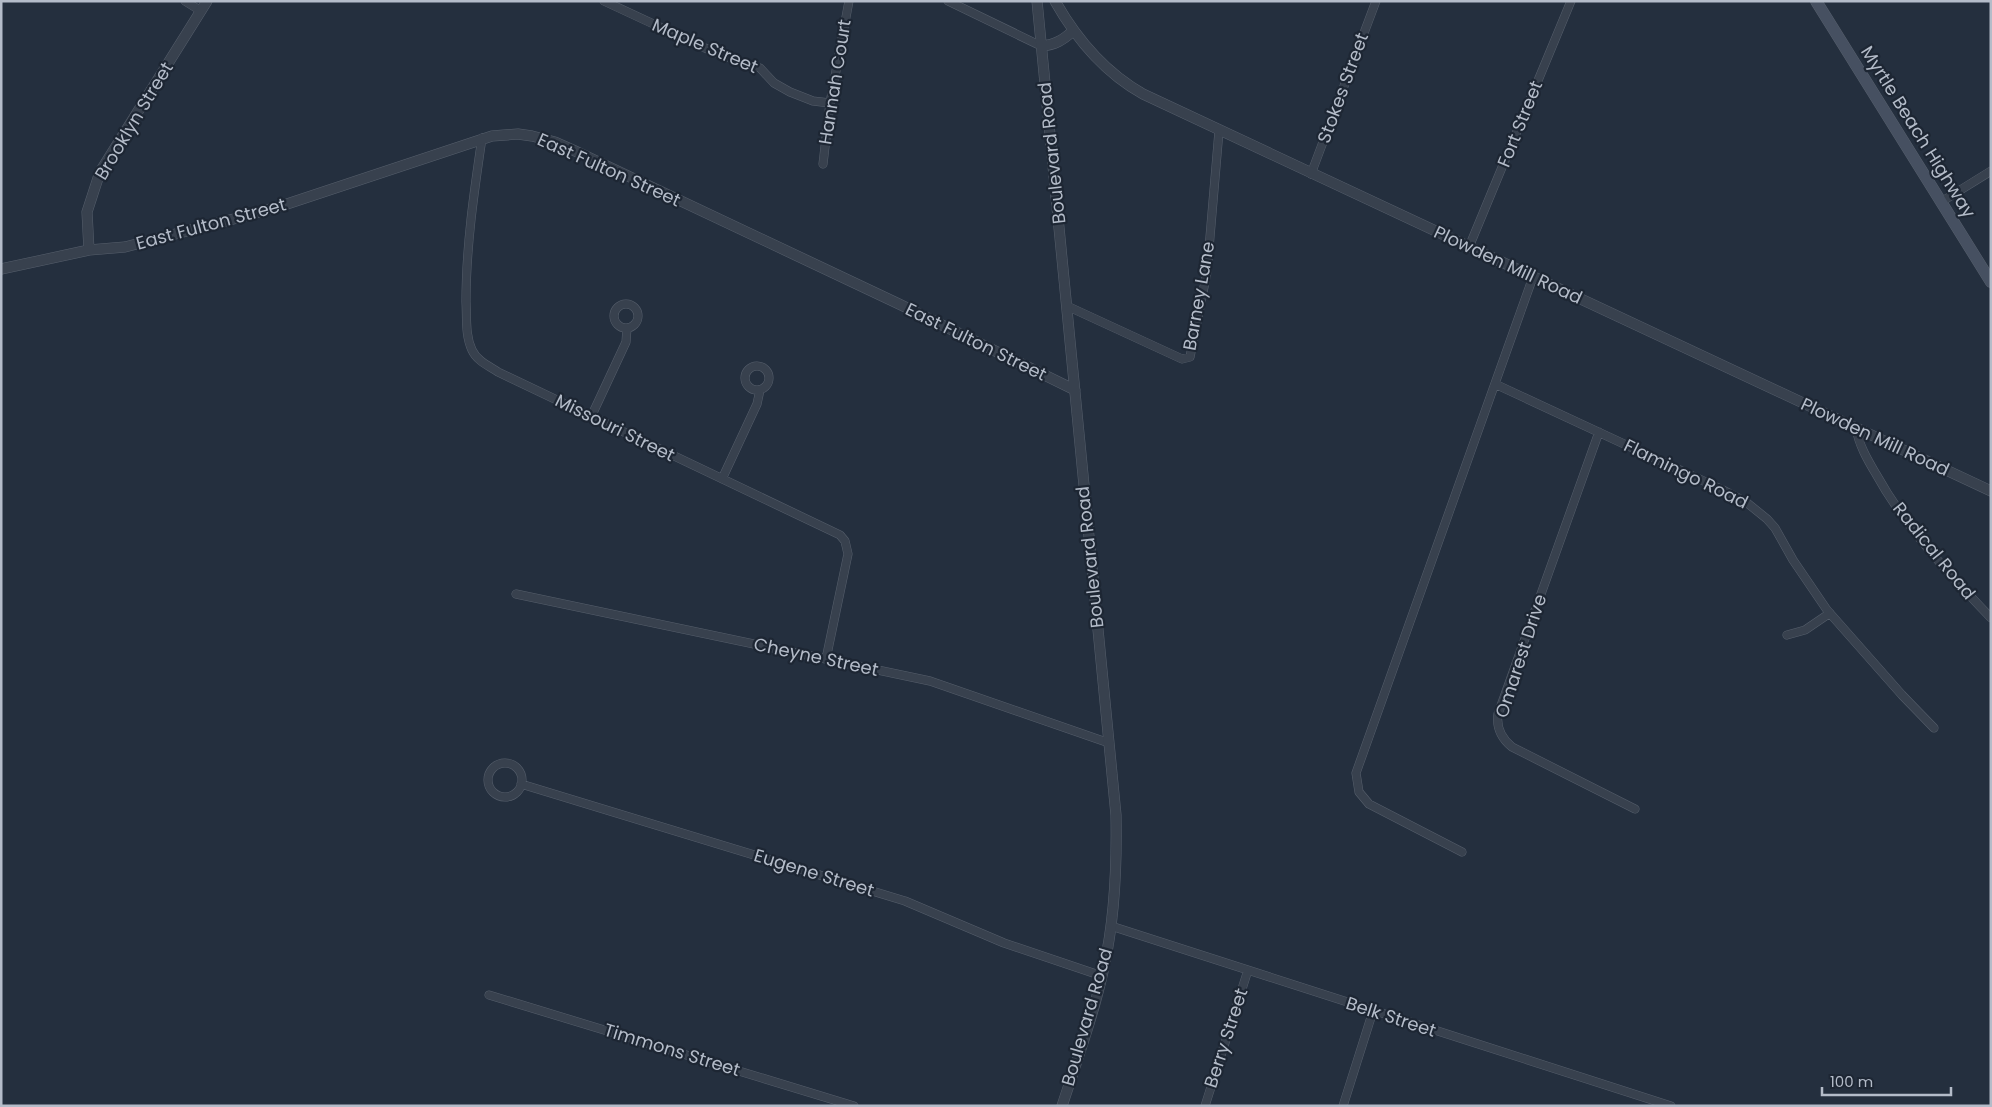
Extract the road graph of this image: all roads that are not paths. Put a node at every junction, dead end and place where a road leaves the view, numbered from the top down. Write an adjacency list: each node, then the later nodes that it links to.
1 (185, 1): 11 (street)
2 (207, 1): 11 (street, Brooklyn Street)
3 (604, 1): 14 (street, Maple Street)
4 (849, 1): 14 (street, Hannah Court)
5 (948, 1): 13 (street)
6 (1037, 1): 13 (street, Boulevard Road)
7 (1055, 1): 12 (street, Plowden Mill Road)
8 (1376, 1): 19 (street, Stokes Street)
9 (1571, 1): 21 (street, Fort Street)
10 (1816, 1): 20 (main road, Myrtle Beach Highway)
11 (201, 11): 22 (street, Brooklyn Street)
12 (1073, 32): 13 (street); 15 (street, Plowden Mill Road)
13 (1041, 46): 26 (street, Boulevard Road)
14 (830, 103): 17 (street, Hannah Court)
15 (1219, 131): 19 (street, Plowden Mill Road); 26 (street, Barney Lane)
16 (482, 138): 22 (street, East Fulton Street); 30 (street, East Fulton Street); 31 (street, Missouri Street)
17 (823, 164)
18 (1991, 171): 20 (street)
19 (1311, 174): 21 (street, Plowden Mill Road)
20 (1941, 202): 25 (main road, Myrtle Beach Highway)
21 (1469, 247): 24 (street, Plowden Mill Road)
22 (90, 250): 23 (street, East Fulton Street)
23 (1, 269)
24 (1533, 277): 28 (street); 32 (street, Plowden Mill Road)
25 (1991, 282)
26 (1067, 306): 30 (street, Boulevard Road)
27 (628, 328): 31 (street)
28 (1495, 384): 33 (street, Flamingo Road); 45 (street)
29 (760, 390): 34 (street)
30 (1075, 390): 42 (street, Boulevard Road)
31 (591, 417): 34 (street, Missouri Street)
32 (1856, 428): 35 (street, Plowden Mill Road); 38 (street, Radical Road)
33 (1599, 432): 37 (street, Flamingo Road); 44 (street, Omarest Drive)
34 (722, 479): 40 (street, Missouri Street)
35 (1991, 492)
36 (516, 594): 40 (street, Cheyne Street)
37 (1830, 613): 39 (street); 41 (street, Flamingo Road)
38 (1991, 618)
39 (1787, 635)
40 (826, 659): 42 (street, Cheyne Street)
41 (1934, 728)
42 (1109, 743): 46 (street, Boulevard Road)
43 (521, 784): 43 (street); 48 (street, Eugene Street)
44 (1635, 809)
45 (1462, 852)
46 (1111, 926): 47 (street, Belk Street); 48 (street, Boulevard Road)
47 (1248, 970): 50 (street, Belk Street); 53 (street, Berry Street)
48 (1102, 976): 52 (street, Boulevard Road)
49 (489, 995): 51 (street, Timmons Street)
50 (1374, 1011): 54 (street); 55 (street, Belk Street)
51 (854, 1106)
52 (1062, 1106)
53 (1204, 1106)
54 (1343, 1106)
55 (1671, 1106)

